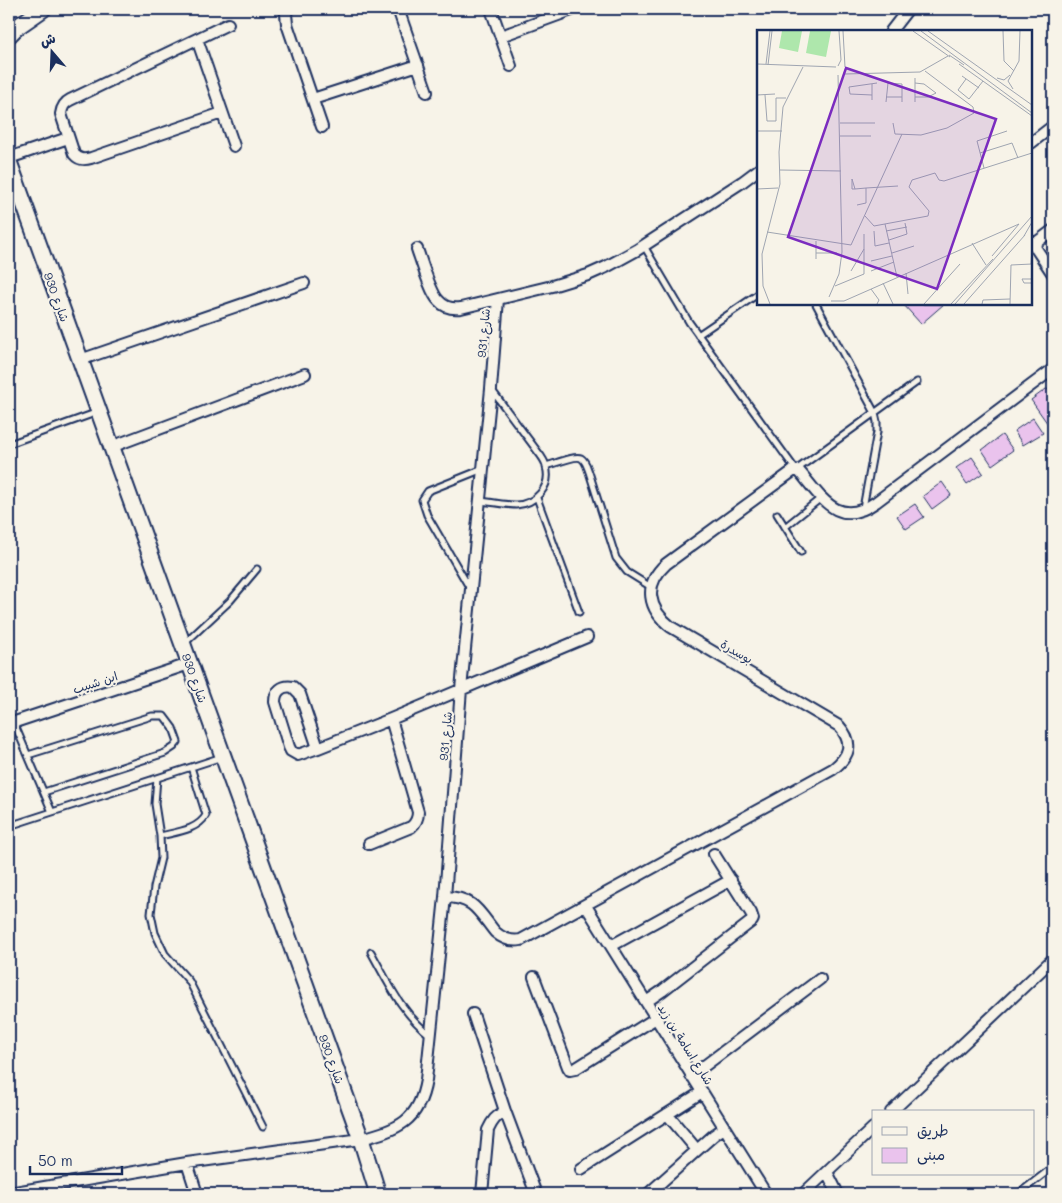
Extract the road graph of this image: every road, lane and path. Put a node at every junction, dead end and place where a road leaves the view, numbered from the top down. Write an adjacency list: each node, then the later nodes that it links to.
1 (42, 9): 9 (street)
2 (288, 9): 15 (street)
3 (398, 9): 12 (street)
4 (491, 9): 10 (street)
5 (574, 9): 10 (street)
6 (908, 9): 8 (street)
7 (228, 24): 11 (street)
8 (892, 30)
9 (9, 35)
10 (501, 36): 13 (street)
11 (197, 39): 16 (street); 19 (street)
12 (418, 65): 14 (street); 15 (street)
13 (511, 66)
14 (427, 92)
15 (313, 99): 18 (street)
16 (222, 113): 19 (street); 21 (street)
17 (1053, 126): 20 (street)
18 (322, 127)
19 (68, 138): 22 (street)
20 (1032, 142)
21 (234, 146)
22 (9, 158)
23 (9, 162): 35 (street, شارع 930)
24 (757, 171): 27 (street)
25 (1053, 230): 26 (street)
26 (1032, 243): 29 (street)
27 (644, 246): 32 (street); 34 (lane)
28 (417, 249): 32 (street)
29 (1053, 274)
30 (304, 283): 35 (street)
31 (757, 295): 34 (lane)
32 (498, 298): 39 (street, شارع 931)
33 (817, 305): 41 (lane)
34 (698, 335): 46 (lane)
35 (80, 360): 40 (street, شارع 930)
36 (1053, 369): 50 (street)
37 (305, 374): 43 (street)
38 (917, 382): 41 (lane)
39 (491, 389): 44 (lane); 45 (street, شارع 931)
40 (99, 412): 42 (lane); 43 (street, شارع 930)
41 (875, 413): 46 (lane); 50 (lane)
42 (9, 444)
43 (111, 447): 59 (street, شارع 930)
44 (546, 466): 47 (lane); 55 (lane)
45 (484, 469): 49 (street, شارع 931); 56 (lane)
46 (796, 470): 48 (street); 55 (street)
47 (537, 498): 49 (lane); 57 (lane)
48 (821, 498): 50 (street); 52 (lane)
49 (480, 501): 56 (street, شارع 931)
50 (862, 511)
51 (777, 514): 52 (lane)
52 (785, 527): 53 (lane)
53 (801, 552)
54 (257, 569): 59 (lane)
55 (652, 587): 77 (street, بوسدرة)
56 (471, 590): 61 (street, شارع 931)
57 (579, 612)
58 (587, 638): 61 (street)
59 (183, 645): 60 (street, شارع 930)
60 (190, 664): 63 (street, ابن شبيب); 66 (street, شارع 930)
61 (461, 690): 62 (street); 76 (street, شارع 931)
62 (391, 719): 64 (street); 73 (street)
63 (12, 723): 65 (lane)
64 (318, 748): 64 (street)
65 (28, 755): 69 (lane); 69 (lane)
66 (223, 757): 67 (lane); 95 (street, شارع 930)
67 (191, 767): 68 (lane); 72 (lane)
68 (157, 778): 70 (lane); 72 (lane)
69 (44, 792): 70 (lane)
70 (52, 812): 71 (lane)
71 (9, 826)
72 (160, 836): 92 (lane)
73 (369, 844)
74 (714, 854): 75 (street)
75 (731, 880): 78 (street); 83 (street)
76 (445, 897): 77 (street, بوسدرة); 86 (street, شارع 931)
77 (586, 906): 78 (street, شارع اسامة بن زيد)
78 (611, 946): 83 (street, شارع اسامة بن زيد)
79 (371, 952): 86 (lane)
80 (1053, 959): 89 (street)
81 (534, 977): 85 (street)
82 (820, 979): 87 (street)
83 (646, 1002): 85 (street, شارع اسامة بن زيد)
84 (473, 1014): 90 (street)
85 (656, 1018): 87 (street, شارع اسامة بن زيد)
86 (430, 1036): 95 (street, شارع 931)
87 (692, 1076): 88 (street, شارع اسامة بن زيد)
88 (702, 1092): 91 (street); 93 (street, شارع اسامة بن زيد)
89 (893, 1110)
90 (505, 1111): 104 (street); 105 (street)
91 (667, 1114): 96 (street); 99 (street)
92 (263, 1126)
93 (724, 1128): 96 (street); 107 (street, شارع اسامة بن زيد)
94 (872, 1129): 100 (street)
95 (361, 1139): 97 (street, شارع 931); 103 (street, شارع 930)
96 (697, 1150): 106 (street)
97 (187, 1163): 101 (street, شارع 931); 102 (street)
98 (1053, 1166): 110 (lane)
99 (581, 1169)
100 (827, 1172): 108 (street); 109 (street)
101 (9, 1193)
102 (197, 1194)
103 (378, 1194)
104 (482, 1194)
105 (536, 1194)
106 (648, 1194)
107 (766, 1194)
108 (803, 1194)
109 (838, 1194)
110 (1018, 1194)

